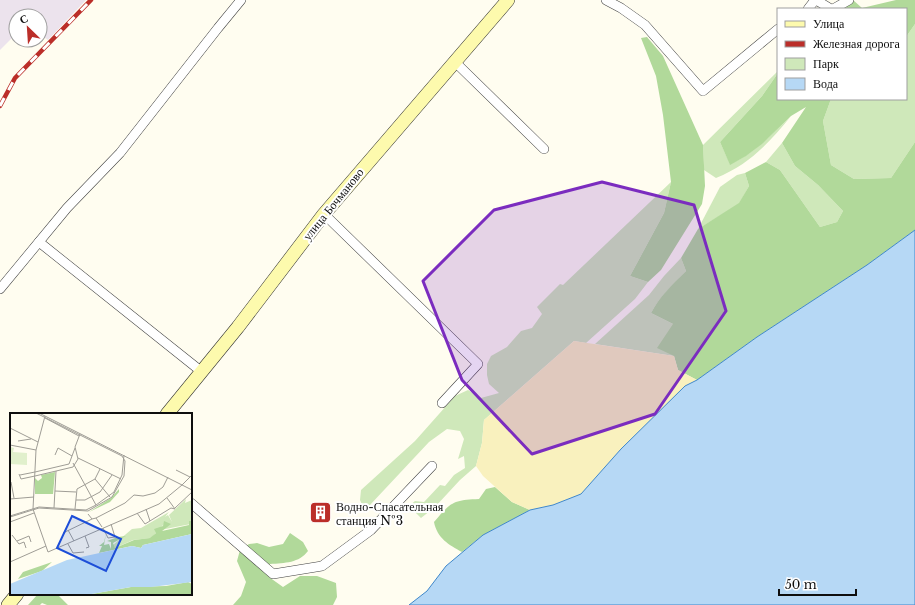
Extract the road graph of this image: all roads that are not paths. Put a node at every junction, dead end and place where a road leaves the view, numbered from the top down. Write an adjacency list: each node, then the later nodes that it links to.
1 (241, 0): 13 (street)
2 (508, 0): 10 (main road, улица Бочманово)
3 (606, 0): 9 (street)
4 (816, 0): 6 (street); 7 (street)
5 (849, 0): 8 (street)
6 (809, 8)
7 (830, 8)
8 (834, 8)
9 (777, 30)
10 (455, 62): 11 (street); 12 (main road, улица Бочманово)
11 (544, 149)
12 (324, 214): 15 (main road, улица Бочманово); 16 (street)
13 (39, 242): 14 (street); 15 (street)
14 (0, 289)
15 (202, 372): 17 (main road, улица Бочманово)
16 (442, 403)
17 (168, 413)
18 (432, 466): 19 (street)
19 (192, 504)
20 (16, 595): 21 (main road)
21 (8, 605)

